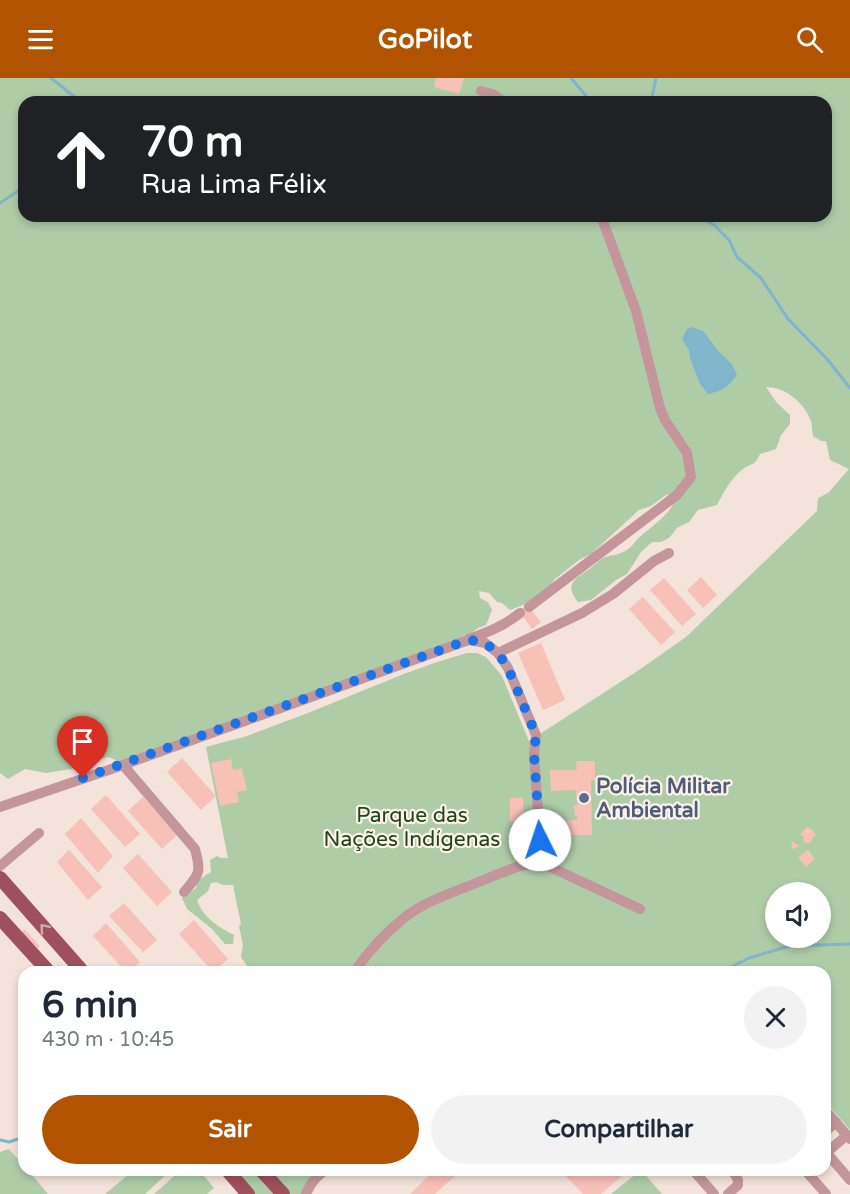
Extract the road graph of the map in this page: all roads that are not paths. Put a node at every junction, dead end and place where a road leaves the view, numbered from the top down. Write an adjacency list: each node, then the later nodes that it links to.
1 (481, 91): 2 (street)
2 (496, 96)
3 (602, 222): 5 (street)
4 (669, 553): 6 (street)
5 (463, 642): 6 (street); 7 (street)
6 (498, 653): 10 (street)
7 (123, 765): 8 (street); 13 (street)
8 (0, 807)
9 (39, 833): 11 (street)
10 (546, 865): 14 (street); 18 (street)
11 (0, 866)
12 (0, 878): 17 (main road, one-way to 12)
13 (184, 892)
14 (640, 909)
15 (0, 919): 16 (main road)
16 (43, 966)
17 (78, 966)
18 (358, 966)
19 (831, 1117): 20 (street)
20 (836, 1122): 21 (street); 22 (street)
21 (831, 1127)
22 (848, 1137): 23 (street)
23 (831, 1149)
24 (831, 1159): 31 (street)
25 (232, 1176): 32 (main road)
26 (266, 1176): 33 (main road)
27 (318, 1176): 34 (street)
28 (698, 1176): 35 (street)
29 (736, 1176): 36 (street)
30 (810, 1176): 37 (street)
31 (850, 1180)
32 (248, 1194)
33 (283, 1194)
34 (306, 1194)
35 (714, 1194)
36 (728, 1194)
37 (826, 1194)

